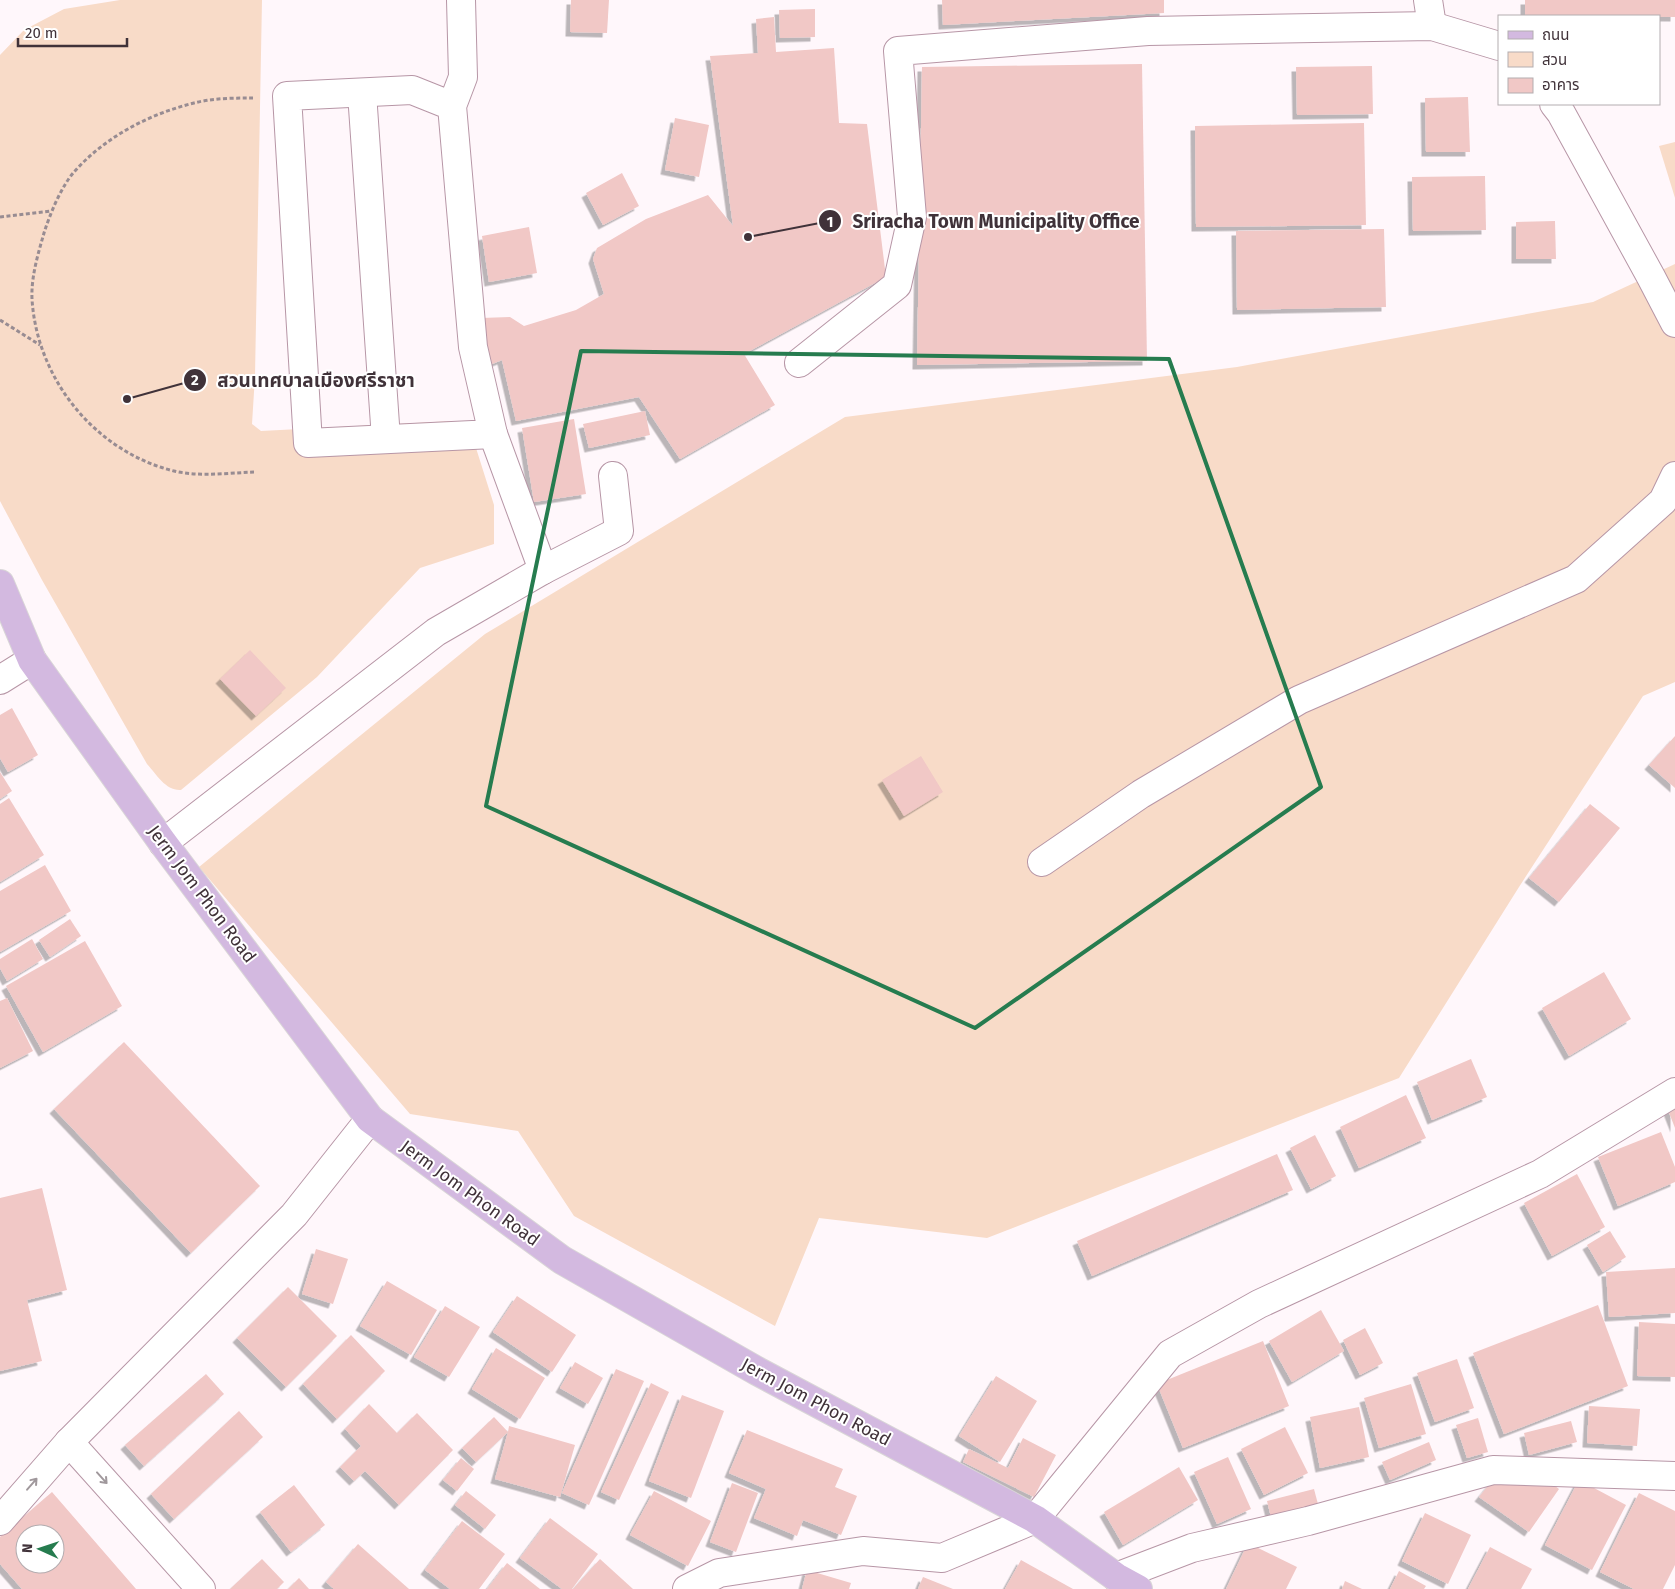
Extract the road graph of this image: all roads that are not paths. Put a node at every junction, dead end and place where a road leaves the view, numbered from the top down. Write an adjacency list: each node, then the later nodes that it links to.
1 (461, 0): 6 (street)
2 (1430, 13): 3 (street); 8 (street)
3 (1498, 46)
4 (362, 92): 6 (street); 10 (street); 10 (street)
5 (1555, 105): 7 (street)
6 (452, 106): 9 (street)
7 (1675, 323)
8 (799, 363)
9 (493, 434): 10 (street); 13 (street)
10 (386, 439)
11 (613, 476): 13 (street)
12 (1675, 476): 18 (street)
13 (543, 570): 17 (street)
14 (0, 584): 15 (main road, Jerm Jom Phon Road)
15 (32, 660): 16 (street); 17 (main road, Jerm Jom Phon Road)
16 (0, 680)
17 (164, 843): 20 (main road, Jerm Jom Phon Road)
18 (1042, 862)
19 (1675, 1092): 23 (street)
20 (370, 1119): 21 (street); 23 (main road, Jerm Jom Phon Road)
21 (69, 1442): 24 (street, one-way to 21); 26 (street, one-way to 26)
22 (1675, 1476): 25 (street)
23 (1035, 1519): 25 (main road, Jerm Jom Phon Road); 27 (street)
24 (0, 1521)
25 (1127, 1583)
26 (201, 1589)
27 (687, 1589)

